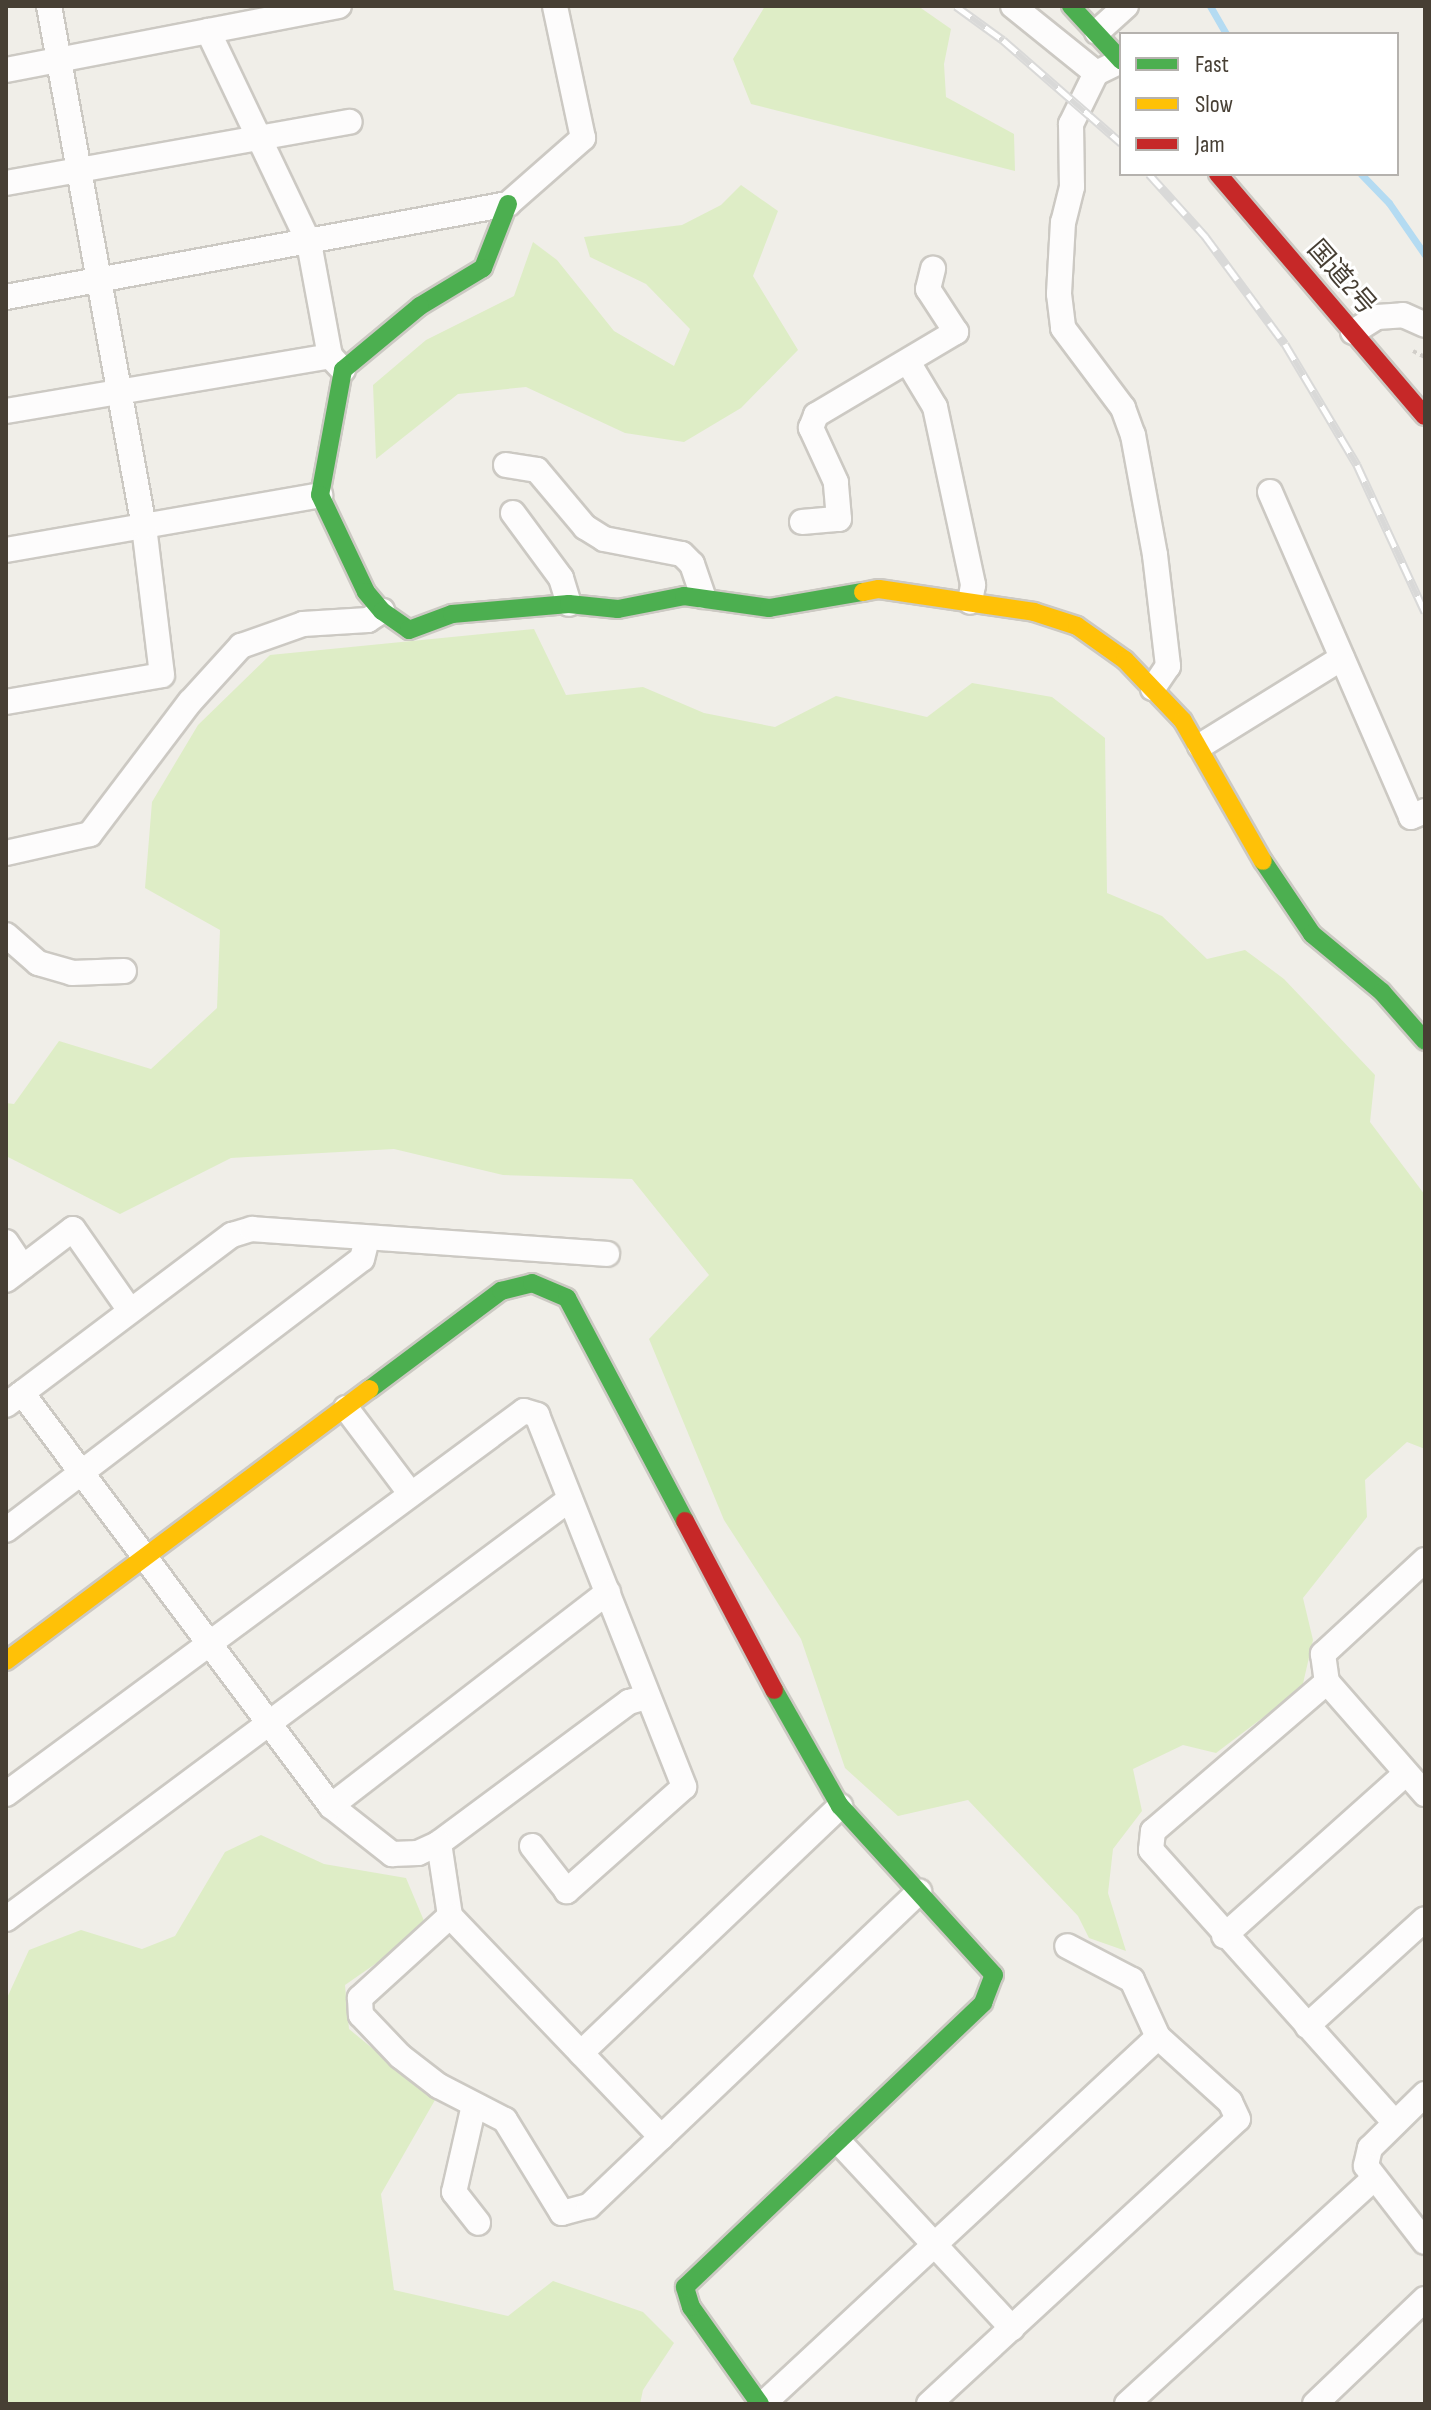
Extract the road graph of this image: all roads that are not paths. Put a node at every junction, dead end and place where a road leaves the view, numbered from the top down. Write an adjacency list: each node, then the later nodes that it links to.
1 (49, 6): 11 (street)
2 (339, 6): 7 (street)
3 (555, 6): 20 (street)
4 (1013, 6): 14 (street)
5 (1071, 6): 9 (main road)
6 (1126, 6): 9 (street)
7 (234, 16): 8 (street)
8 (208, 31): 11 (street); 16 (street)
9 (1097, 32): 10 (main road)
10 (1119, 59)
11 (59, 61): 13 (street); 17 (street)
12 (1119, 62): 14 (street)
13 (6, 70)
14 (1096, 73): 44 (street)
15 (350, 122): 16 (street)
16 (258, 137): 17 (street); 21 (street)
17 (80, 169): 19 (street); 23 (street)
18 (1220, 176): 26 (main road, 国道2号)
19 (6, 183)
20 (508, 204): 21 (street); 28 (main road)
21 (309, 243): 23 (street); 28 (street)
22 (933, 269): 27 (street)
23 (101, 279): 24 (street); 29 (street)
24 (6, 297)
25 (1425, 325): 26 (street)
26 (1353, 332): 31 (main road, 国道2号)
27 (908, 362): 36 (street); 40 (street)
28 (336, 363): 29 (street); 34 (main road)
29 (120, 389): 30 (street); 37 (street)
30 (6, 411)
31 (1425, 416)
32 (506, 465): 39 (street)
33 (1270, 492): 43 (street)
34 (320, 495): 37 (street); 42 (main road)
35 (513, 513): 41 (street)
36 (802, 522)
37 (144, 527): 38 (street); 45 (street)
38 (6, 550)
39 (703, 596): 40 (main road); 41 (main road)
40 (970, 602): 44 (main road)
41 (569, 604): 42 (main road)
42 (382, 611): 48 (street)
43 (1342, 658): 46 (street); 47 (street)
44 (1153, 688): 46 (main road)
45 (6, 702)
46 (1200, 746): 51 (main road)
47 (1425, 811)
48 (6, 853)
49 (6, 935): 50 (street)
50 (124, 971)
51 (1425, 1041)
52 (367, 1239): 54 (street); 58 (street); 61 (street)
53 (6, 1242): 56 (street)
54 (534, 1250): 55 (street); 57 (street)
55 (607, 1254)
56 (15, 1274): 58 (street)
57 (532, 1283): 60 (main road); 77 (main road)
58 (129, 1309): 59 (street)
59 (14, 1399): 61 (street)
60 (346, 1408): 62 (street); 65 (main road)
61 (83, 1472): 64 (street); 65 (street)
62 (410, 1493): 63 (street); 68 (street)
63 (570, 1499): 67 (street); 72 (street)
64 (6, 1530)
65 (147, 1557): 68 (street); 69 (main road)
66 (1420, 1576): 70 (street)
67 (608, 1592): 71 (street); 76 (street)
68 (209, 1642): 72 (street); 74 (street)
69 (6, 1661)
70 (1327, 1682): 73 (street); 84 (street)
71 (646, 1697): 78 (street); 79 (street)
72 (270, 1725): 76 (street); 82 (street)
73 (1406, 1773): 75 (street); 84 (street)
74 (6, 1794)
75 (1425, 1794)
76 (331, 1806): 78 (street)
77 (840, 1806): 80 (main road); 88 (street)
78 (439, 1843): 81 (street)
79 (532, 1846)
80 (919, 1892): 92 (street); 93 (main road)
81 (450, 1916): 88 (street); 90 (street)
82 (6, 1919)
83 (1425, 1919): 86 (street)
84 (1224, 1936): 86 (street)
85 (1067, 1946): 87 (street)
86 (1307, 2026): 91 (street)
87 (1158, 2037): 97 (street); 99 (street)
88 (581, 2053): 92 (street)
89 (1425, 2094): 91 (street)
90 (474, 2105): 92 (street); 95 (street)
91 (1395, 2123): 94 (street)
92 (661, 2137)
93 (840, 2143): 97 (street); 100 (main road)
94 (1373, 2179): 96 (street); 102 (street)
95 (478, 2223)
96 (1425, 2242)
97 (935, 2244): 99 (street); 100 (street)
98 (1425, 2299): 103 (street)
99 (1012, 2328): 101 (street)
100 (762, 2404)
101 (929, 2404)
102 (1127, 2404)
103 (1315, 2404)

